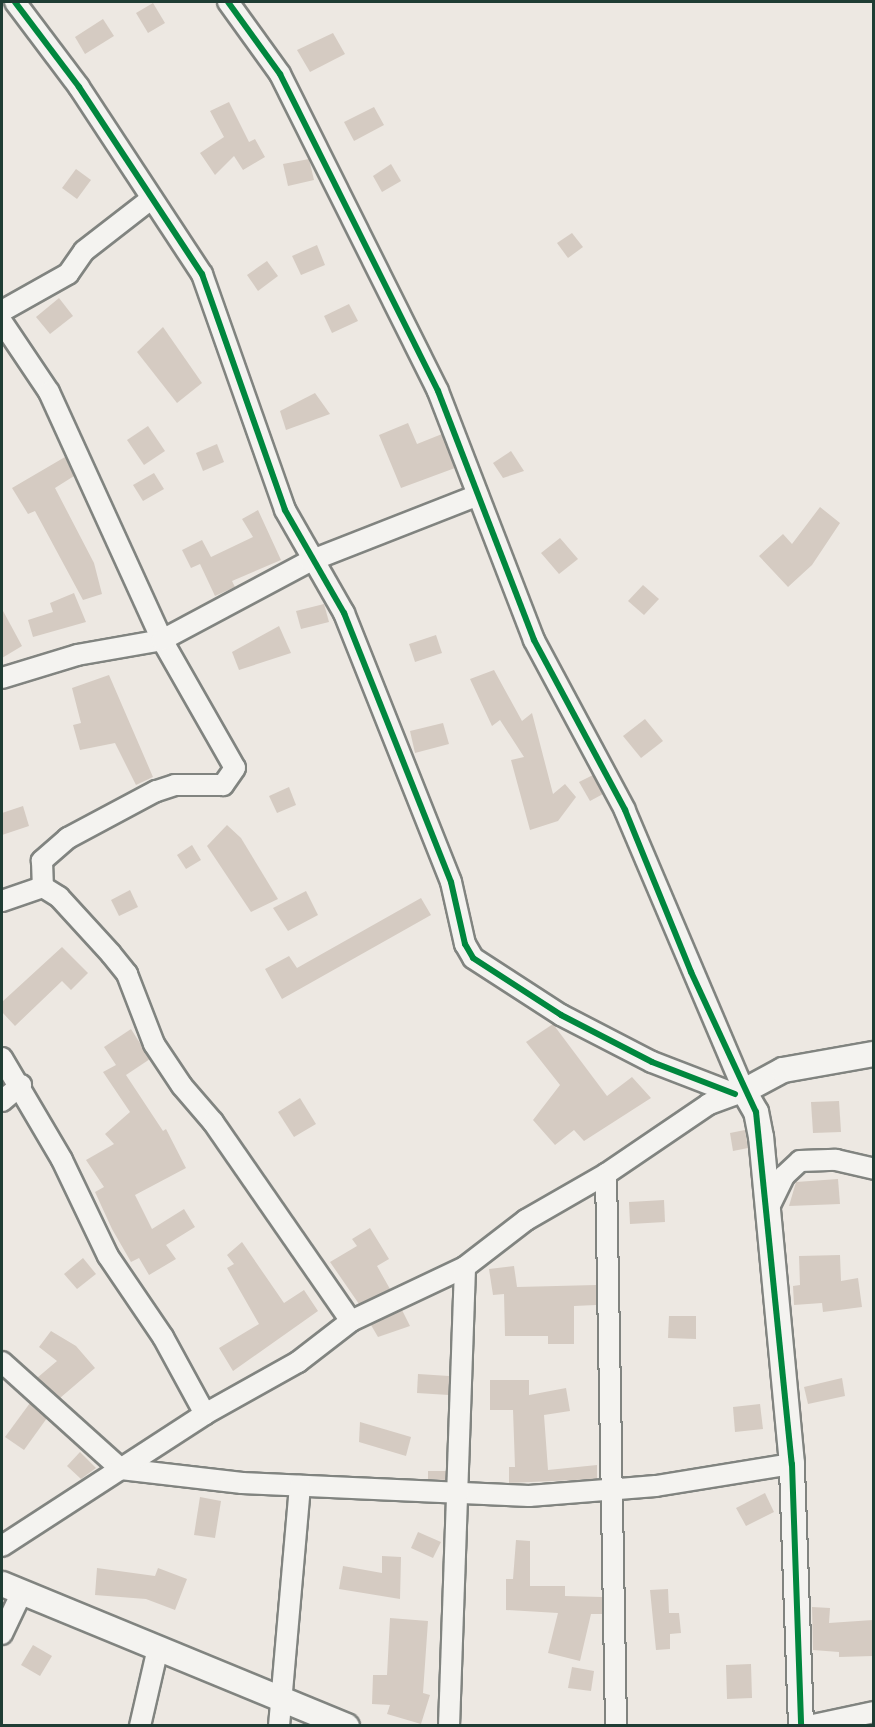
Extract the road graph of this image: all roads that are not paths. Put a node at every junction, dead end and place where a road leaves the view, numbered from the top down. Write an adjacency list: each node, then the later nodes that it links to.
1 (15, 2): 3 (street)
2 (228, 2): 6 (street)
3 (151, 199): 4 (street); 7 (street)
4 (2, 311)
5 (2, 322): 8 (street)
6 (477, 495): 7 (street); 15 (street)
7 (310, 561): 8 (street); 15 (street)
8 (162, 640): 9 (street); 10 (street)
9 (2, 678)
10 (42, 887): 11 (street); 21 (street)
11 (2, 901)
12 (873, 1054): 15 (street)
13 (2, 1058): 14 (street)
14 (21, 1085): 16 (street); 23 (street)
15 (740, 1092): 18 (street); 19 (street)
16 (2, 1101)
17 (873, 1169): 19 (street)
18 (606, 1174): 20 (street); 27 (street)
19 (768, 1209): 24 (street)
20 (465, 1267): 21 (street); 28 (street)
21 (351, 1321): 23 (street)
22 (2, 1362): 25 (street)
23 (205, 1414): 25 (street)
24 (792, 1464): 27 (street); 40 (street)
25 (121, 1469): 26 (street); 29 (street)
26 (300, 1486): 28 (street); 33 (street)
27 (613, 1491): 28 (street); 39 (street)
28 (459, 1496): 38 (street)
29 (2, 1546)
30 (12, 1588): 31 (street); 32 (street)
31 (2, 1634)
32 (158, 1648): 33 (street); 35 (street)
33 (283, 1696): 36 (street); 37 (street)
34 (873, 1712): 41 (street)
35 (140, 1725)
36 (279, 1725)
37 (347, 1725)
38 (449, 1725)
39 (616, 1725)
40 (801, 1725)
41 (809, 1725)

